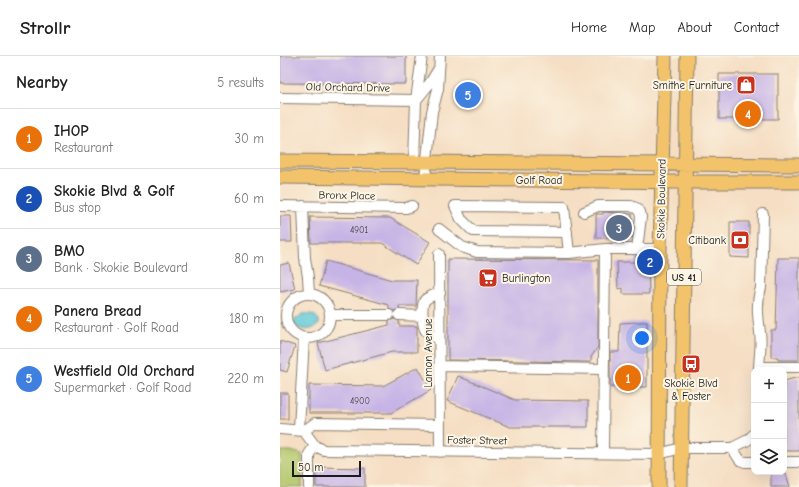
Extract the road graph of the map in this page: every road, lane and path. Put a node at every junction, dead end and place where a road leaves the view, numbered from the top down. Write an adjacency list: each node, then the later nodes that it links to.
1 (422, 56): 7 (street)
2 (440, 56): 5 (street)
3 (665, 56): 10 (main road, Skokie Boulevard / US 41)
4 (688, 56): 11 (main road, US 41)
5 (440, 67): 7 (street); 9 (street)
6 (280, 98): 7 (street, Old Orchard Drive)
7 (416, 100): 9 (street)
8 (280, 160): 9 (main road, Golf Road)
9 (420, 162): 10 (main road, Golf Road); 14 (street)
10 (662, 164): 11 (main road, Golf Road); 15 (main road, Skokie Boulevard / US 41)
11 (686, 165): 12 (main road, Golf Road); 16 (main road, US 41)
12 (799, 165)
13 (280, 178): 14 (main road, Golf Road)
14 (425, 178): 15 (main road, Golf Road)
15 (662, 182): 16 (main road, Golf Road); 29 (main road, Skokie Boulevard / US 41)
16 (686, 182): 17 (main road, Golf Road); 49 (main road, US 41)
17 (799, 182)
18 (280, 206): 19 (street, Bronx Place)
19 (303, 206): 20 (street, Bronx Place); 32 (street)
20 (412, 206)
21 (584, 212): 28 (street)
22 (763, 214): 40 (street)
23 (438, 229): 26 (street)
24 (473, 231): 25 (street); 25 (street); 26 (street)
25 (567, 232): 30 (street)
26 (462, 247): 30 (street)
27 (605, 249): 28 (street); 30 (street); 43 (street)
28 (637, 249): 29 (street)
29 (660, 249): 53 (main road, Skokie Boulevard / US 41)
30 (570, 253)
31 (439, 254): 33 (street, Lamon Avenue)
32 (309, 293): 34 (street); 36 (street)
33 (440, 293): 35 (street); 38 (street, Lamon Avenue)
34 (330, 315): 35 (street); 37 (street)
35 (423, 316): 38 (street)
36 (283, 317): 37 (street)
37 (304, 338): 46 (street)
38 (440, 340): 39 (street, Lamon Avenue)
39 (440, 366): 43 (street); 44 (street, Lamon Avenue)
40 (759, 367)
41 (787, 367): 42 (street)
42 (799, 367)
43 (604, 369): 52 (street)
44 (440, 425): 46 (street); 51 (street, Lamon Avenue)
45 (280, 429): 46 (street)
46 (301, 430): 48 (street)
47 (751, 437): 50 (street)
48 (315, 446): 51 (street, Foster Street); 57 (street)
49 (681, 448): 50 (street, Foster Street); 53 (street, Foster Street); 59 (main road, US 41)
50 (732, 448): 54 (street)
51 (440, 452): 52 (street, Foster Street)
52 (603, 453): 53 (street, Foster Street)
53 (659, 454): 58 (main road, Skokie Boulevard / US 41)
54 (751, 462)
55 (787, 462): 56 (street)
56 (799, 462)
57 (309, 487)
58 (659, 487)
59 (681, 487)

